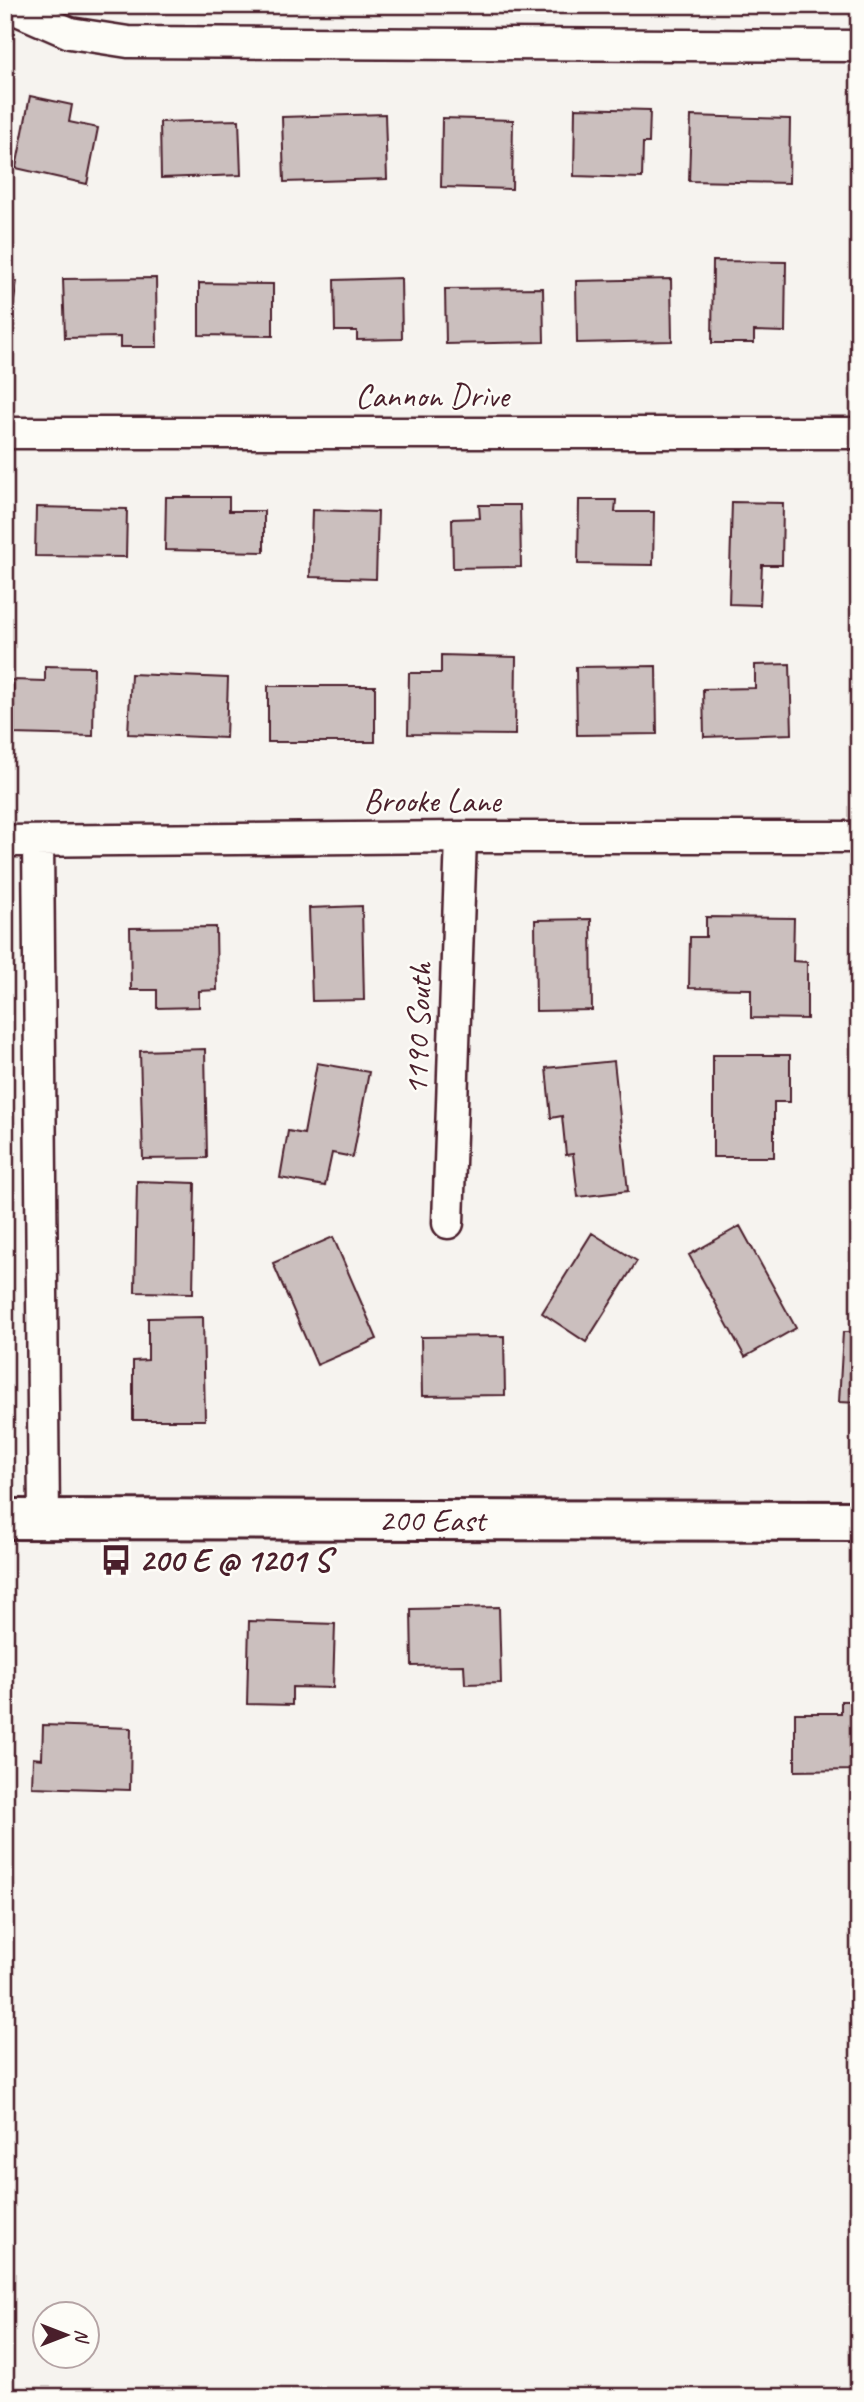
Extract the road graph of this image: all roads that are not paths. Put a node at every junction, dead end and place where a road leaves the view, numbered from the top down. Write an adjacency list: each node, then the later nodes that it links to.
1 (6, 5): 2 (street)
2 (859, 46)
3 (5, 433): 4 (street, Cannon Drive)
4 (859, 433)
5 (859, 836): 6 (street, Brooke Lane)
6 (460, 837): 8 (street, Brooke Lane); 9 (street, 1190 South)
7 (5, 841): 8 (street, Brooke Lane)
8 (38, 841): 11 (street)
9 (448, 1223)
10 (5, 1519): 11 (main road, 200 East)
11 (44, 1519): 12 (main road, 200 East)
12 (859, 1521)

